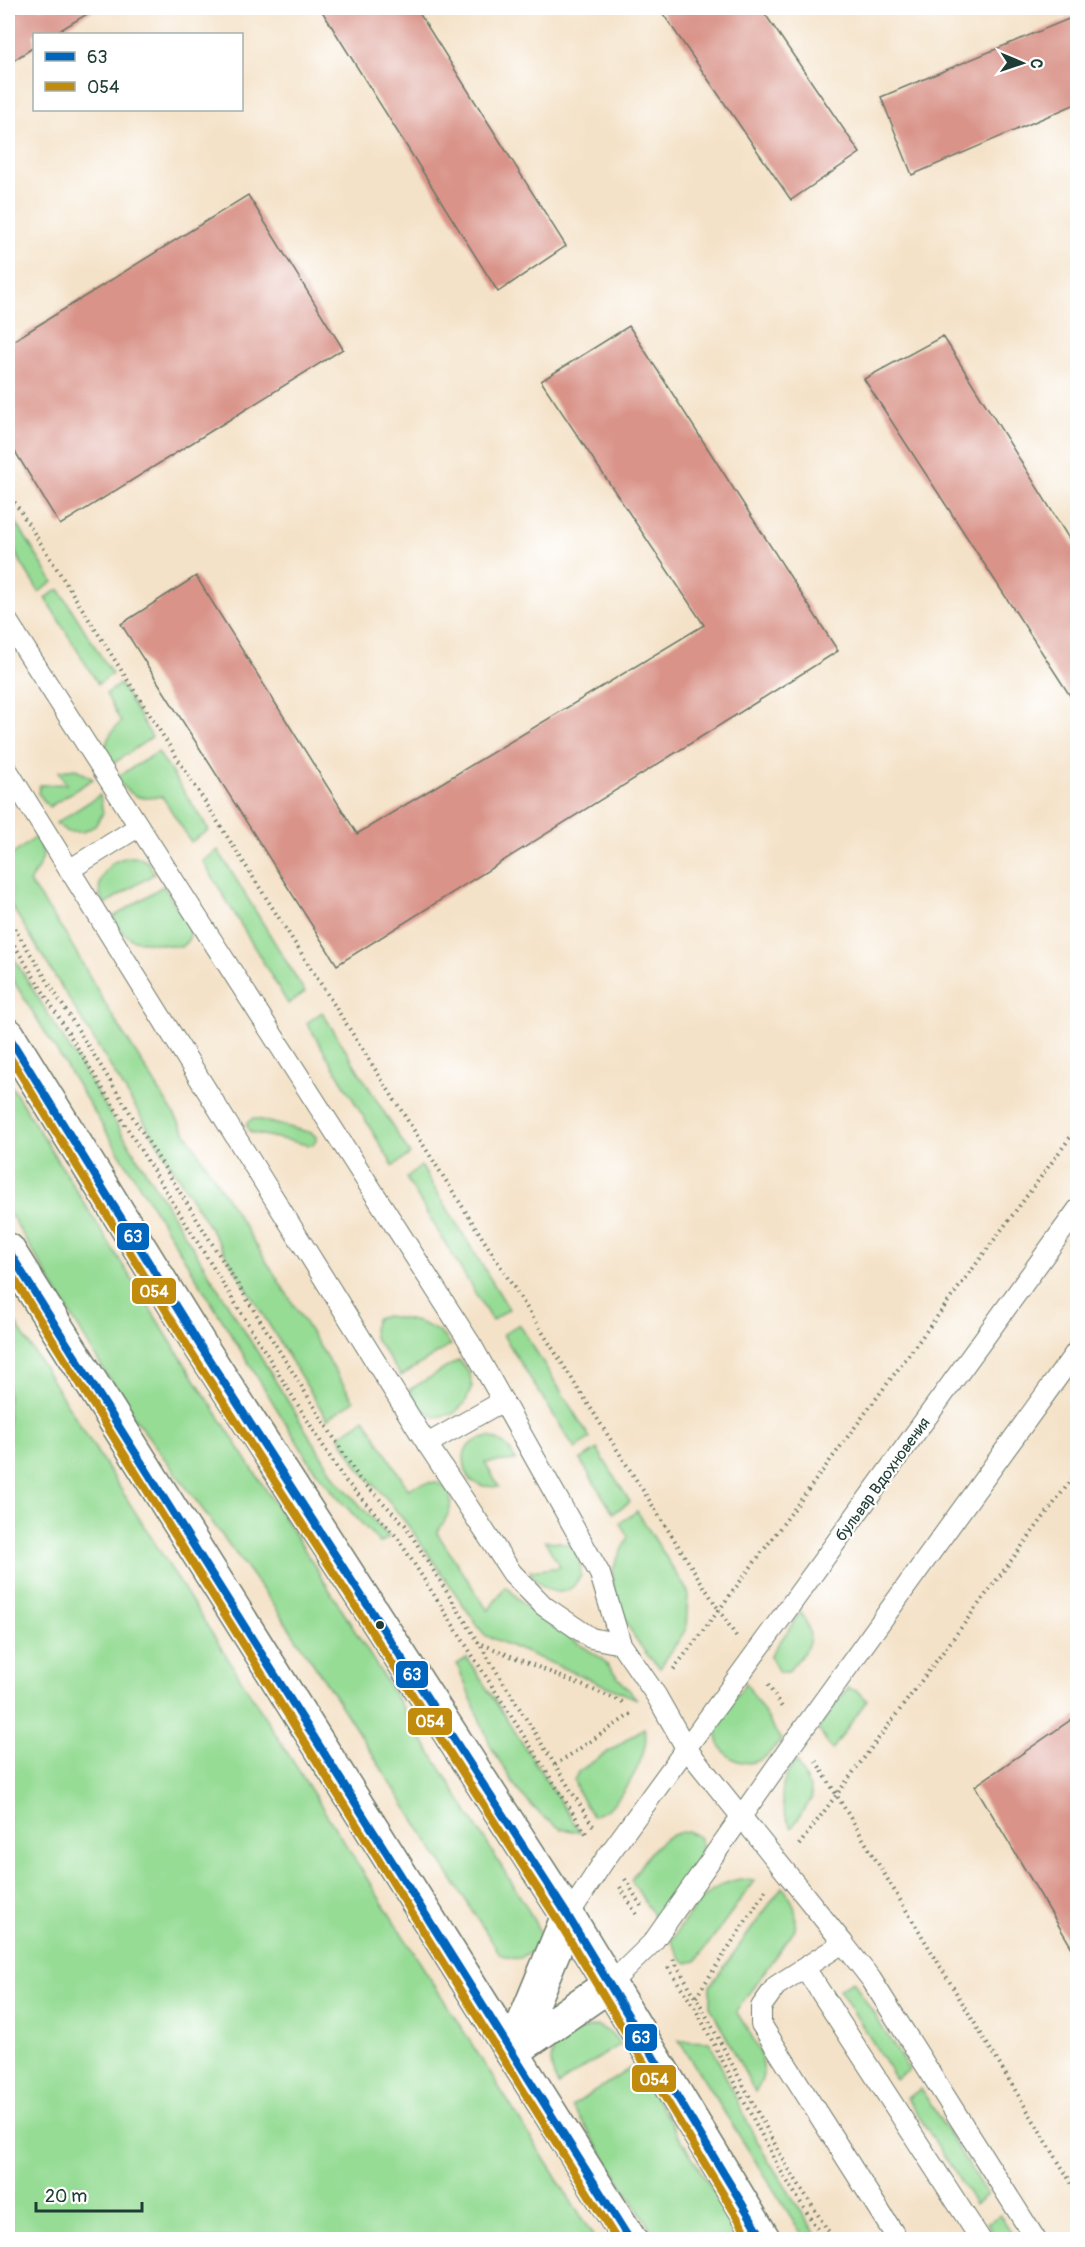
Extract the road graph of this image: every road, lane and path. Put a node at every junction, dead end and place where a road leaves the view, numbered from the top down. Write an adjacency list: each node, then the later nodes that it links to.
1 (8, 492): 17 (path)
2 (8, 622): 4 (lane)
3 (8, 771): 5 (lane)
4 (138, 827): 5 (lane); 12 (lane)
5 (69, 870): 13 (lane)
6 (8, 918): 15 (path)
7 (8, 935): 22 (path)
8 (8, 1035): 24 (main road)
9 (1077, 1209): 18 (lane, бульвар Вдохновения)
10 (8, 1250): 30 (main road)
11 (1077, 1349): 21 (lane)
12 (503, 1401): 13 (lane); 16 (lane)
13 (427, 1444): 16 (lane)
14 (1077, 1471): 20 (path)
15 (477, 1642): 19 (path); 19 (path)
16 (621, 1644): 17 (lane)
17 (656, 1695): 18 (lane)
18 (686, 1748): 21 (lane); 22 (lane, бульвар Вдохновения)
19 (555, 1765): 22 (path)
20 (837, 1797): 23 (path); 31 (path)
21 (742, 1816): 23 (lane); 25 (lane)
22 (607, 1857): 24 (lane, бульвар Вдохновения); 25 (path); 25 (path)
23 (783, 1866): 26 (lane); 29 (path)
24 (568, 1917): 28 (main road); 30 (main road)
25 (656, 1938): 28 (lane); 29 (path); 34 (path)
26 (843, 1943): 27 (lane); 38 (lane)
27 (805, 1968): 36 (lane); 37 (lane)
28 (609, 1985): 30 (main road); 33 (main road)
29 (696, 1996): 35 (path)
30 (512, 2052): 32 (main road)
31 (1077, 2194)
32 (630, 2240)
33 (764, 2240)
34 (824, 2240)
35 (834, 2240)
36 (898, 2240)
37 (981, 2240)
38 (1036, 2240)

